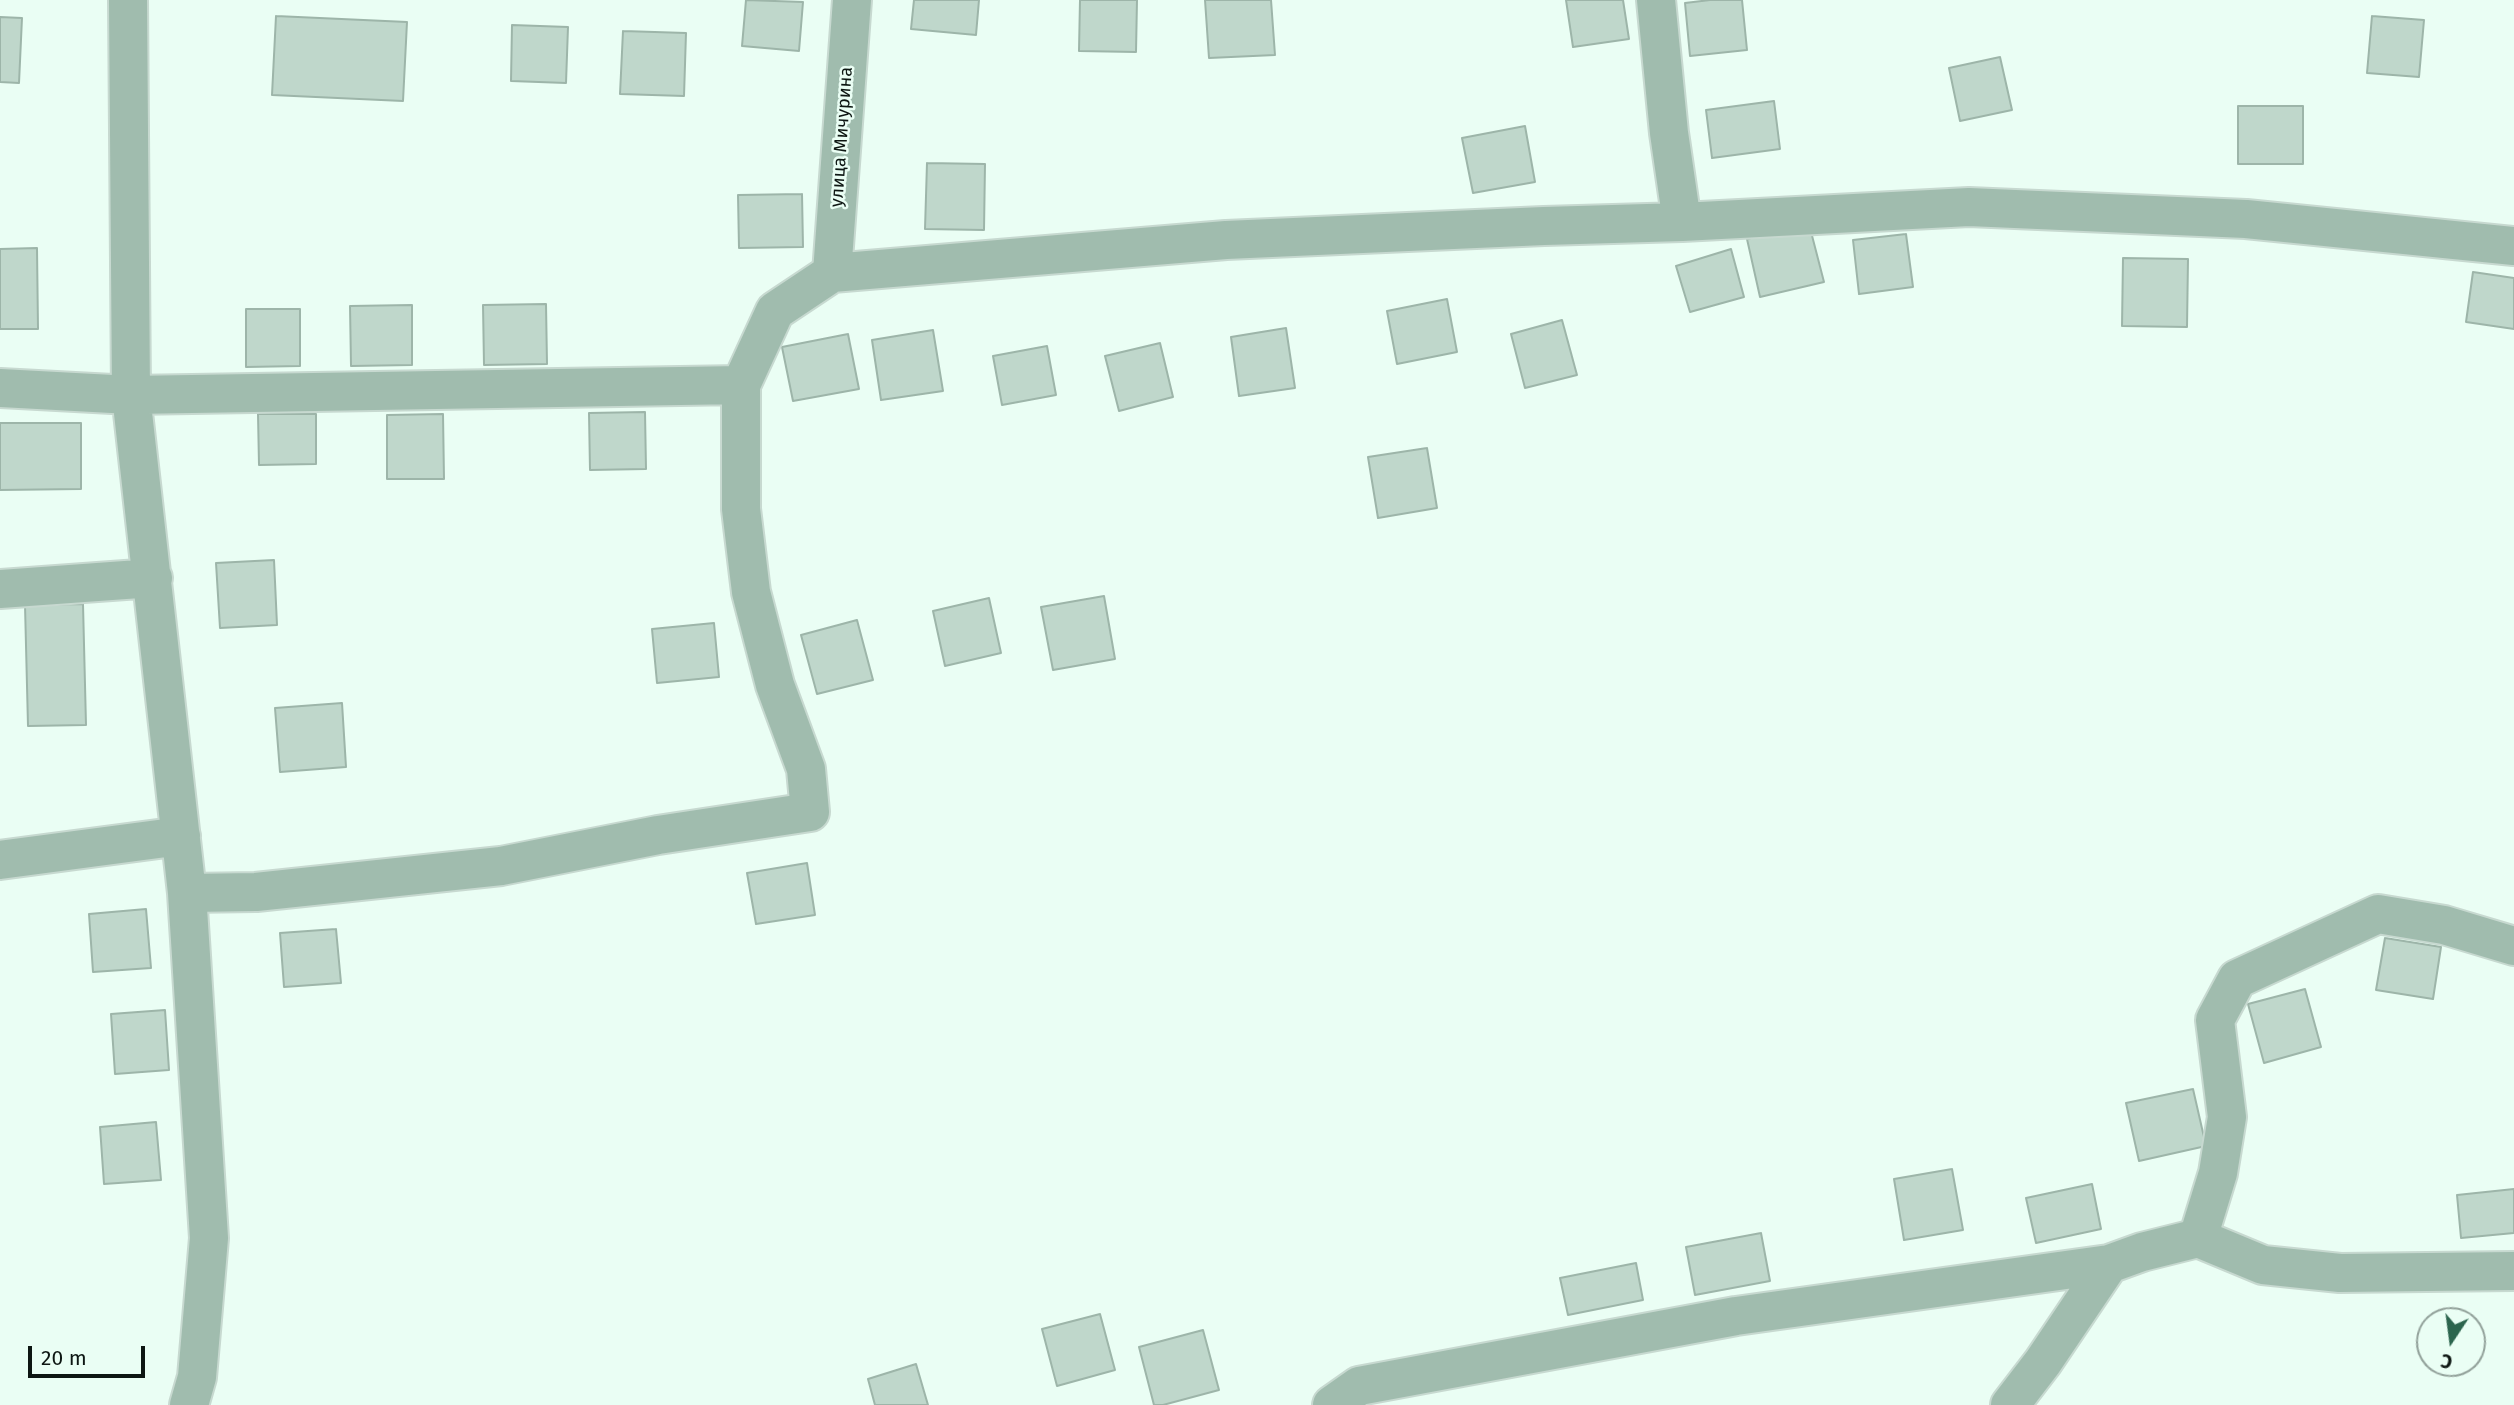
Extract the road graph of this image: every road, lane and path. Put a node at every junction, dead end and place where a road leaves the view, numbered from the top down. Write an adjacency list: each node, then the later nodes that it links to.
1 (128, 0): 9 (street)
2 (852, 0): 6 (street, улица Мичурина)
3 (1656, 0): 4 (street)
4 (1682, 222): 5 (street); 6 (street)
5 (2514, 246)
6 (832, 273): 7 (street)
7 (741, 385): 9 (street); 14 (street)
8 (0, 388): 9 (street)
9 (131, 395): 10 (street)
10 (153, 578): 11 (street); 12 (street)
11 (0, 589)
12 (181, 836): 13 (street); 14 (street)
13 (0, 860)
14 (187, 893): 19 (street)
15 (2514, 946): 16 (street)
16 (2198, 1238): 17 (street); 18 (street)
17 (2109, 1264): 20 (street); 21 (street)
18 (2514, 1272)
19 (189, 1405)
20 (1332, 1405)
21 (2010, 1405)

